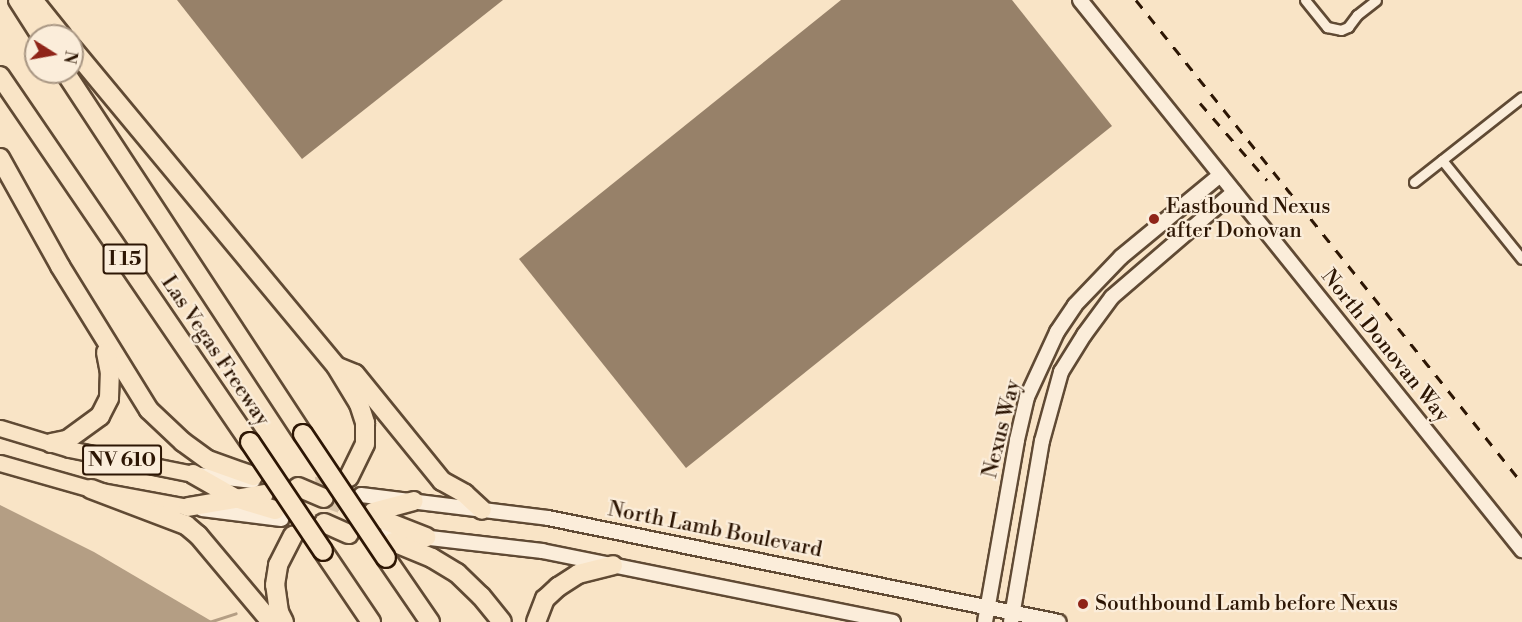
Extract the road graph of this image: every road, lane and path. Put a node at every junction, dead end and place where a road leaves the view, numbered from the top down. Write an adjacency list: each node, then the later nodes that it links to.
1 (18, 0): 6 (highway)
2 (33, 0): 7 (highway)
3 (1080, 0): 14 (street, North Donovan Way)
4 (1305, 0): 5 (street)
5 (1376, 0)
6 (33, 24)
7 (52, 24)
8 (84, 62): 19 (highway)
9 (0, 76): 42 (highway, Las Vegas Freeway / I 15, bridge)
10 (73, 84): 33 (highway, Las Vegas Freeway / I 15, bridge)
11 (1522, 97): 13 (street)
12 (0, 158): 18 (highway)
13 (1442, 160): 15 (street); 17 (street)
14 (1220, 176): 16 (street, North Donovan Way); 38 (street, Nexus Way)
15 (1414, 182)
16 (1234, 192): 36 (street, North Donovan Way); 39 (street, Nexus Way)
17 (1522, 259)
18 (105, 341): 21 (highway); 25 (highway)
19 (336, 366): 24 (highway); 31 (highway)
20 (0, 428): 21 (main road, NV 610)
21 (51, 443): 23 (main road, NV 610)
22 (0, 464): 26 (main road, NV 610)
23 (193, 474): 25 (street); 28 (highway)
24 (349, 477)
25 (257, 484): 28 (highway)
26 (91, 489): 30 (main road, NV 610); 40 (highway)
27 (361, 495): 29 (street, North Lamb Boulevard)
28 (235, 498): 30 (highway); 32 (highway)
29 (414, 501): 31 (street, North Lamb Boulevard); 33 (highway)
30 (188, 507): 32 (street)
31 (482, 510): 38 (street, North Lamb Boulevard)
32 (278, 514)
33 (383, 533): 35 (highway); 43 (highway, Las Vegas Freeway / I 15); 44 (highway)
34 (293, 536): 41 (highway)
35 (426, 537): 37 (street)
36 (1522, 550)
37 (613, 566): 45 (highway); 46 (street)
38 (988, 607): 39 (street, North Lamb Boulevard); 47 (street, Nexus Way)
39 (1012, 617): 48 (street, North Lamb Boulevard)
40 (271, 622)
41 (284, 622)
42 (371, 622)
43 (430, 622)
44 (502, 622)
45 (536, 622)
46 (892, 622)
47 (985, 622)
48 (1059, 622)

